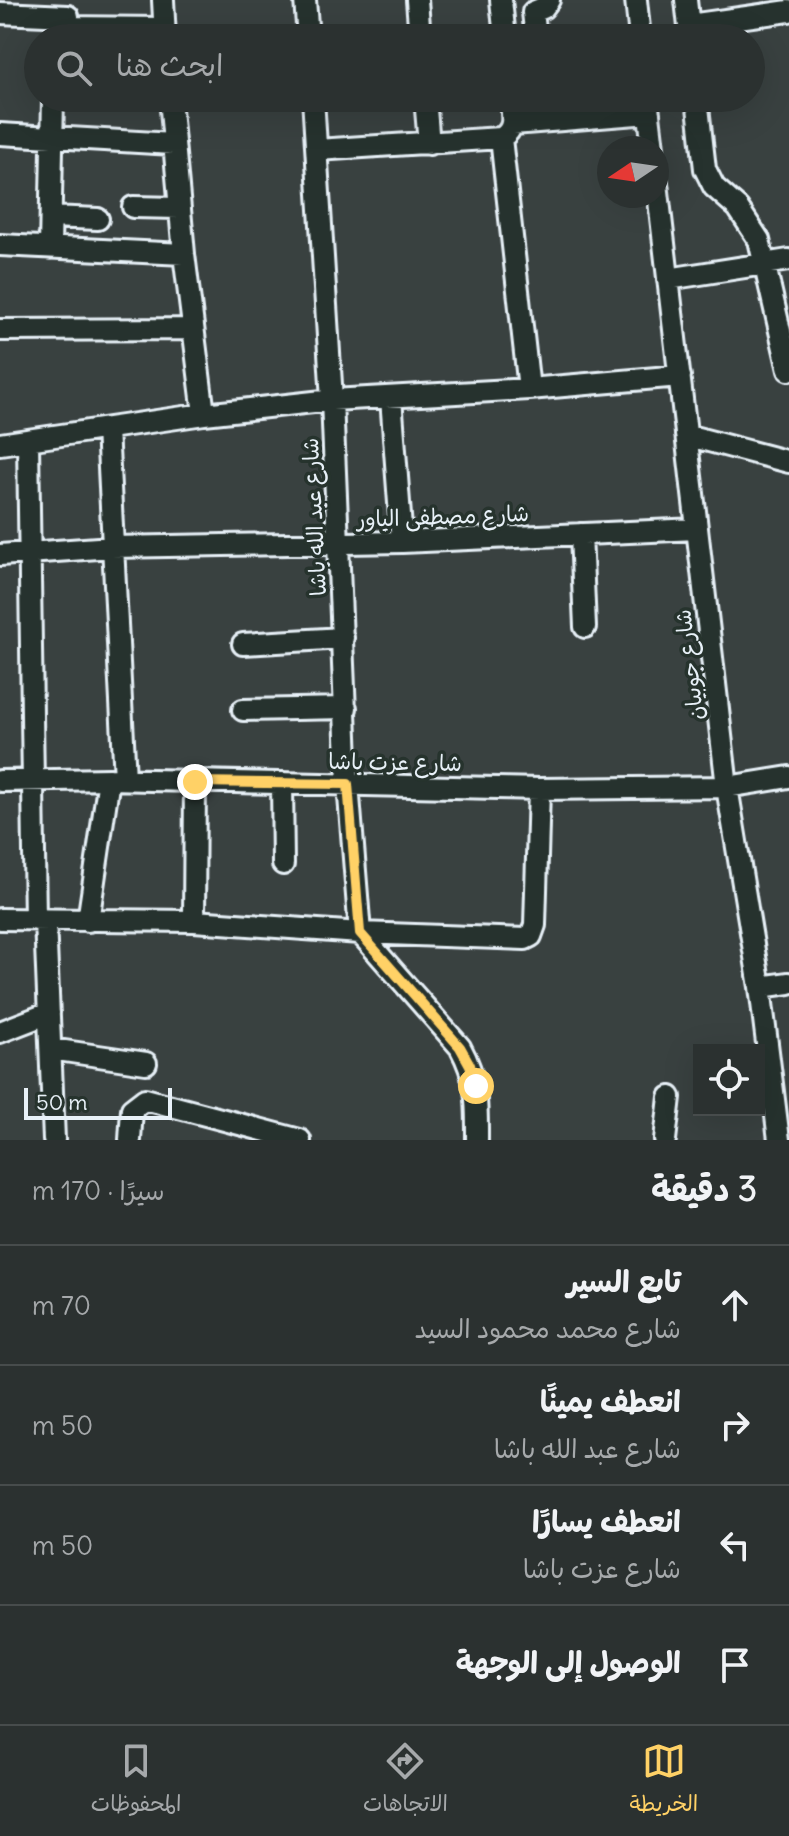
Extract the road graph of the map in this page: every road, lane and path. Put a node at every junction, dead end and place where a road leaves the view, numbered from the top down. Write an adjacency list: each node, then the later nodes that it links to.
1 (163, 0): 12 (street)
2 (305, 0): 13 (street)
3 (417, 0): 14 (street)
4 (501, 0): 15 (street)
5 (549, 0): 16 (street)
6 (636, 0): 17 (street)
7 (686, 0): 18 (street)
8 (789, 11): 19 (street)
9 (0, 13): 10 (street)
10 (63, 20): 11 (street)
11 (94, 24)
12 (164, 24)
13 (307, 24)
14 (419, 24)
15 (504, 24)
16 (534, 24)
17 (639, 24)
18 (689, 24)
19 (725, 24)
20 (53, 112): 30 (street)
21 (171, 112): 32 (street)
22 (314, 112): 34 (street, شارع عبد الله باشا)
23 (426, 112): 33 (street)
24 (509, 112): 28 (street)
25 (610, 112): 28 (street)
26 (649, 112): 31 (street)
27 (699, 112): 44 (street)
28 (507, 131): 33 (street); 50 (street)
29 (0, 134): 30 (street)
30 (52, 136): 32 (street); 38 (street)
31 (652, 136)
32 (173, 144): 36 (street)
33 (429, 144): 34 (street)
34 (317, 150): 52 (street, شارع عبد الله باشا)
35 (133, 207): 36 (street)
36 (179, 208): 42 (street)
37 (660, 208): 45 (street, شارع جوبيان)
38 (51, 217): 39 (street); 41 (street)
39 (98, 219)
40 (0, 245): 41 (street)
41 (50, 248): 42 (street)
42 (184, 254): 46 (street)
43 (789, 260): 44 (street)
44 (765, 263): 45 (street); 48 (street)
45 (668, 279): 49 (street, شارع جوبيان)
46 (193, 329): 47 (street); 53 (street)
47 (0, 330)
48 (789, 370)
49 (680, 376): 50 (street); 55 (street, شارع جوبيان)
50 (529, 389): 51 (street)
51 (391, 398): 52 (street); 61 (street)
52 (332, 400): 53 (street); 62 (street, شارع عبد الله باشا)
53 (204, 414): 54 (street)
54 (107, 429): 56 (street); 63 (street)
55 (686, 435): 58 (street); 59 (street, شارع جوبيان)
56 (28, 441): 57 (street); 64 (street)
57 (0, 444)
58 (789, 462)
59 (697, 529): 60 (street, شارع مصطفى الياور); 78 (street, شارع جوبيان)
60 (581, 534): 61 (street, شارع مصطفى الياور); 66 (street)
61 (402, 542): 62 (street, شارع مصطفى الياور)
62 (339, 544): 63 (street, شارع مصطفى الياور); 67 (street, شارع عبد الله باشا)
63 (112, 547): 64 (street, شارع مصطفى الياور); 72 (street)
64 (30, 553): 65 (street, شارع مصطفى الياور); 74 (street)
65 (0, 555)
66 (585, 627)
67 (343, 638): 68 (street); 69 (street, شارع عبد الله باشا)
68 (243, 644)
69 (346, 708): 70 (street); 77 (street, شارع عبد الله باشا)
70 (243, 710)
71 (789, 777): 78 (street, شارع عزت باشا)
72 (117, 779): 74 (street, شارع عزت باشا); 75 (street, شارع عزت باشا); 83 (street)
73 (0, 781): 74 (street, شارع عزت باشا)
74 (34, 781): 82 (street)
75 (195, 782): 76 (street, شارع عزت باشا); 84 (street)
76 (282, 783): 77 (street, شارع عزت باشا); 80 (street)
77 (348, 784): 79 (street, شارع عزت باشا); 85 (street, شارع عبد الله باشا)
78 (727, 787): 79 (street, شارع عزت باشا); 87 (street, شارع جوبيان)
79 (539, 789): 85 (street)
80 (283, 864)
81 (0, 919): 82 (street)
82 (40, 920): 83 (street); 88 (street)
83 (88, 921): 84 (street)
84 (194, 921): 85 (street)
85 (360, 933): 97 (street)
86 (789, 983): 87 (street)
87 (760, 987): 99 (street, شارع جوبيان)
88 (49, 1013): 89 (street); 90 (street)
89 (0, 1032)
90 (51, 1049): 91 (street); 94 (street)
91 (146, 1063)
92 (670, 1097): 98 (street)
93 (263, 1135): 95 (street); 96 (street)
94 (54, 1140)
95 (130, 1140)
96 (300, 1140)
97 (477, 1140)
98 (665, 1140)
99 (779, 1140)

